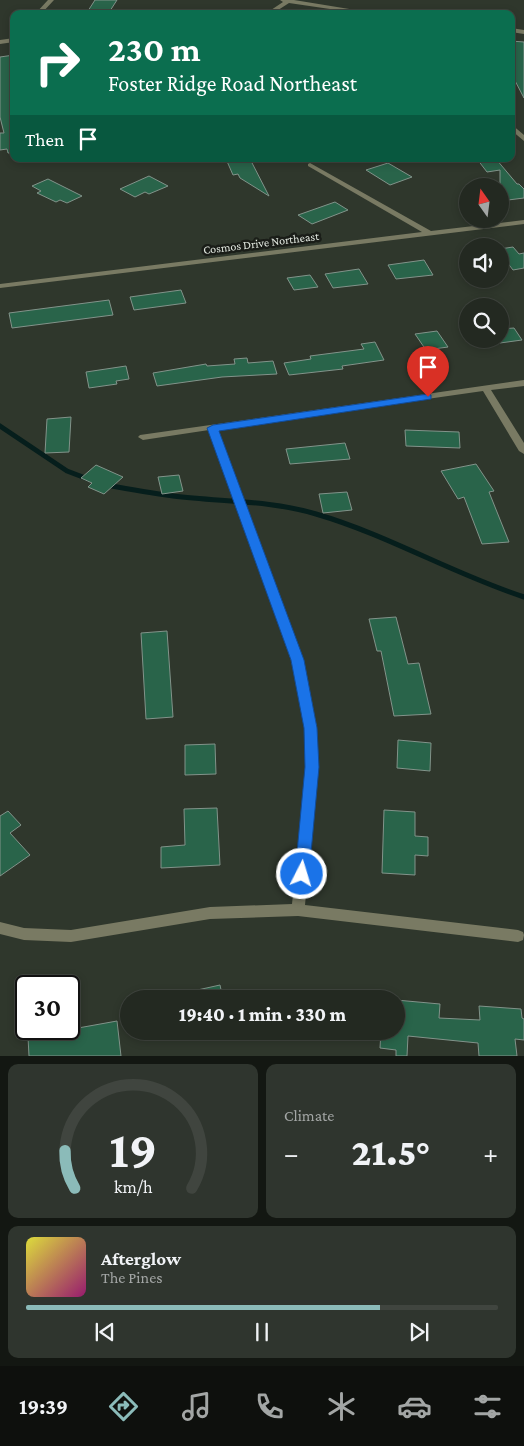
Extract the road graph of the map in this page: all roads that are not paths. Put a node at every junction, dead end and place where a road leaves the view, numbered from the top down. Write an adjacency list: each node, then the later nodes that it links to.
1 (51, 0): 3 (street)
2 (286, 1): 4 (street); 5 (street)
3 (42, 10)
4 (274, 10)
5 (349, 10)
6 (515, 130): 7 (street)
7 (524, 139)
8 (310, 165): 10 (street)
9 (524, 222): 10 (street, Cosmos Drive Northeast)
10 (429, 233): 11 (street, Cosmos Drive Northeast)
11 (0, 286)
12 (524, 383): 13 (street)
13 (486, 389): 14 (street); 16 (street)
14 (213, 428): 15 (street); 17 (street)
15 (143, 437)
16 (524, 451)
17 (298, 910): 18 (street); 19 (street)
18 (0, 928)
19 (518, 936)

